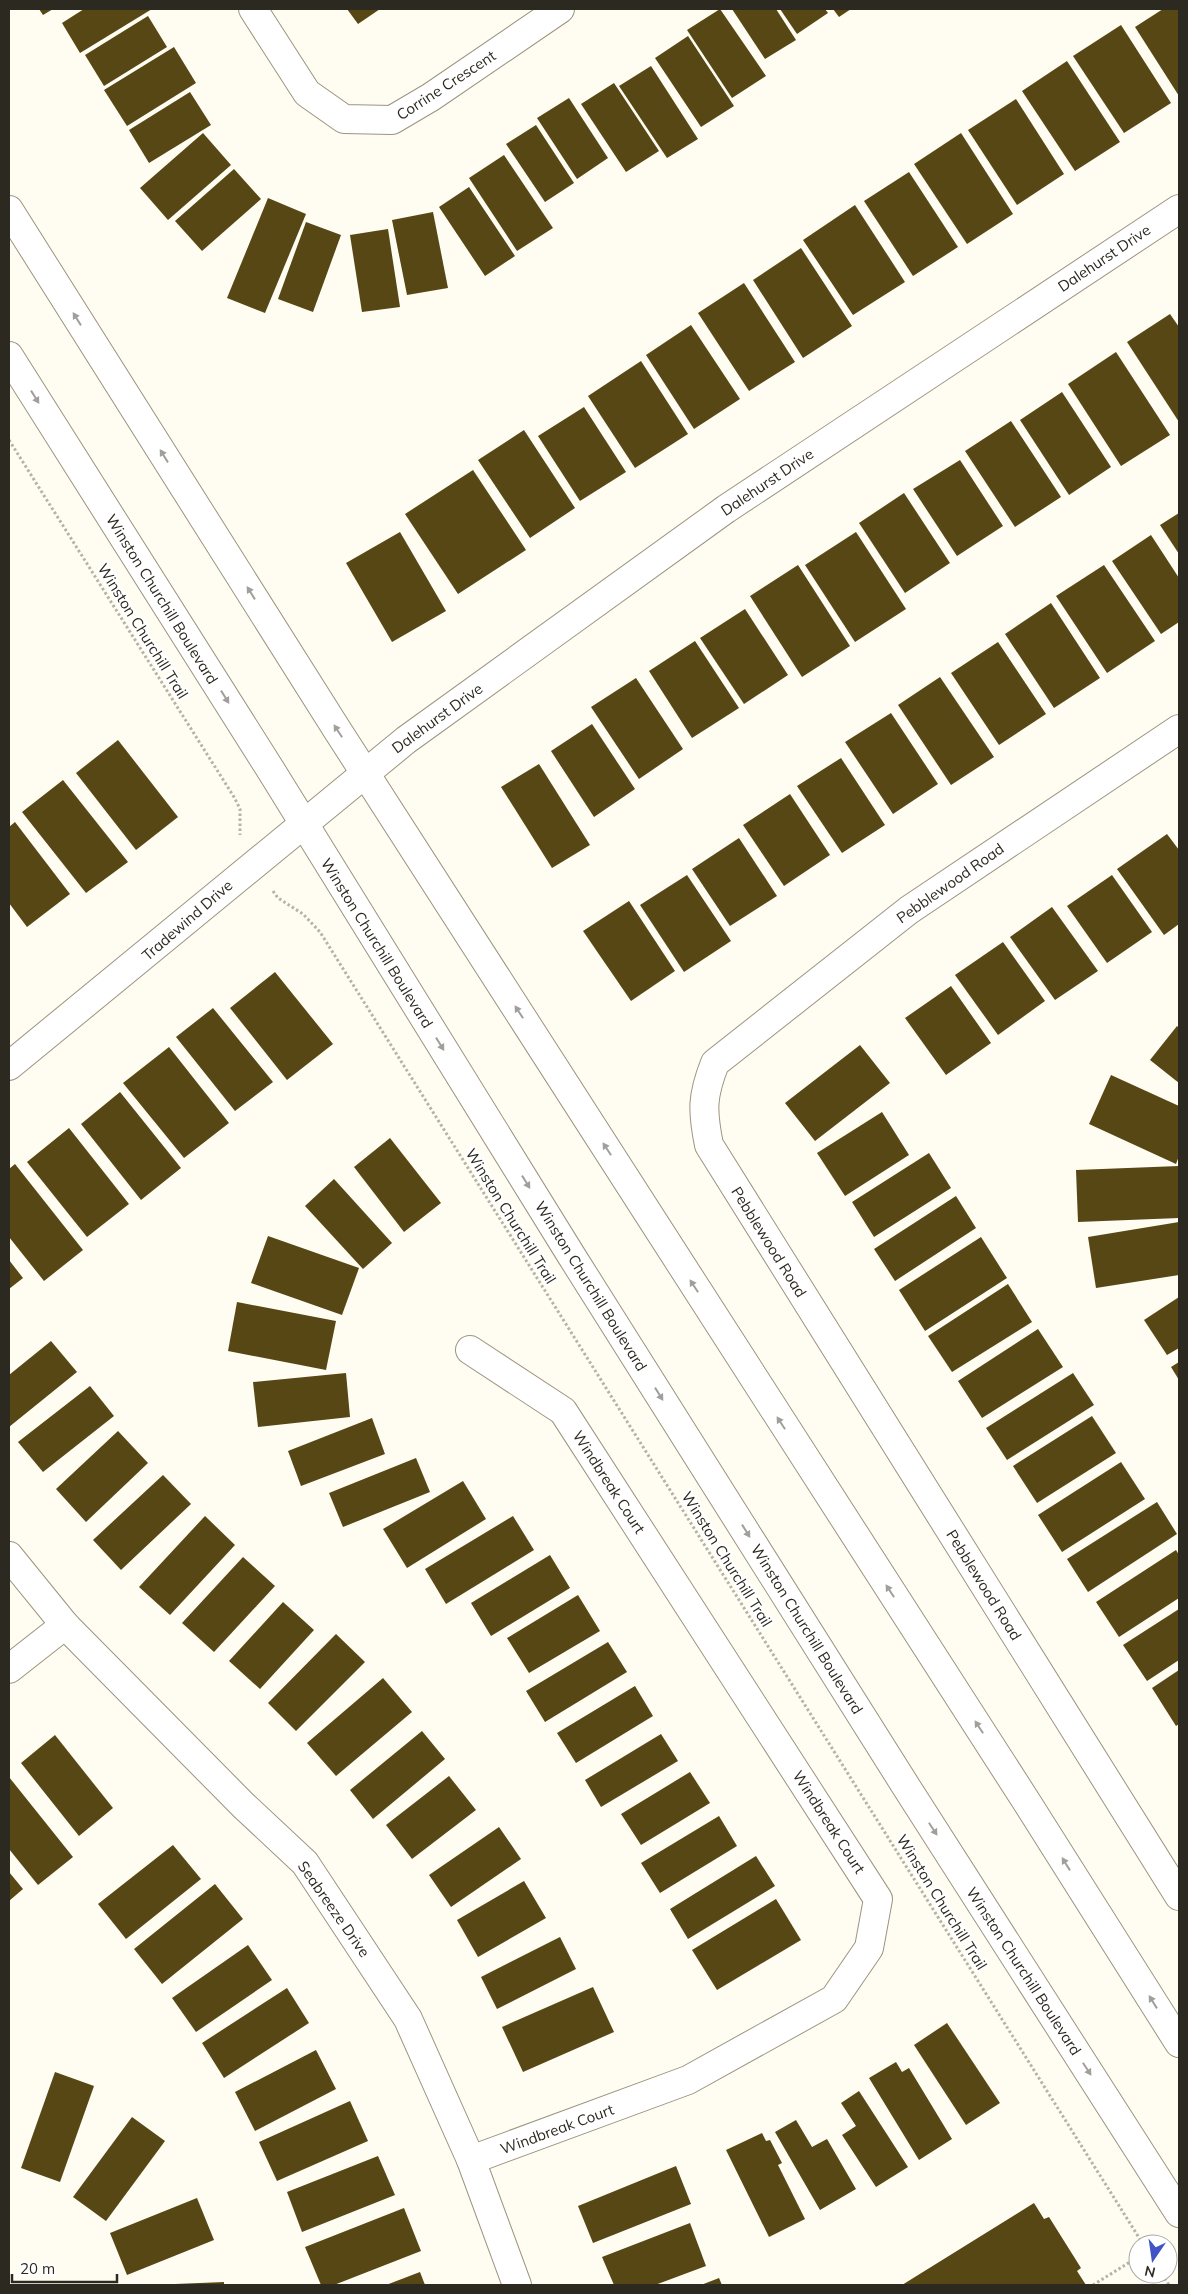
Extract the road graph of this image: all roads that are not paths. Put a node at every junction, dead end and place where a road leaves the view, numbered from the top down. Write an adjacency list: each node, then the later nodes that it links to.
1 (253, 9): 2 (street, Corrine Crescent)
2 (560, 9)
3 (1179, 208): 7 (street, Dalehurst Drive)
4 (9, 210): 7 (street, one-way to 4)
5 (9, 356): 8 (street, Winston Churchill Boulevard, one-way to 8)
6 (1179, 728): 14 (street, Pebblewood Road)
7 (365, 772): 8 (street, Tradewind Drive); 15 (street, one-way to 7)
8 (304, 824): 9 (street, Tradewind Drive); 17 (street, Winston Churchill Boulevard, one-way to 17)
9 (9, 1066)
10 (470, 1350): 16 (street, Windbreak Court)
11 (9, 1556): 12 (street, Seabreeze Drive)
12 (65, 1625): 13 (street); 16 (street, Seabreeze Drive)
13 (9, 1669)
14 (1179, 1896)
15 (1179, 2043)
16 (471, 2160): 18 (street, Seabreeze Drive)
17 (1179, 2213)
18 (518, 2285)

